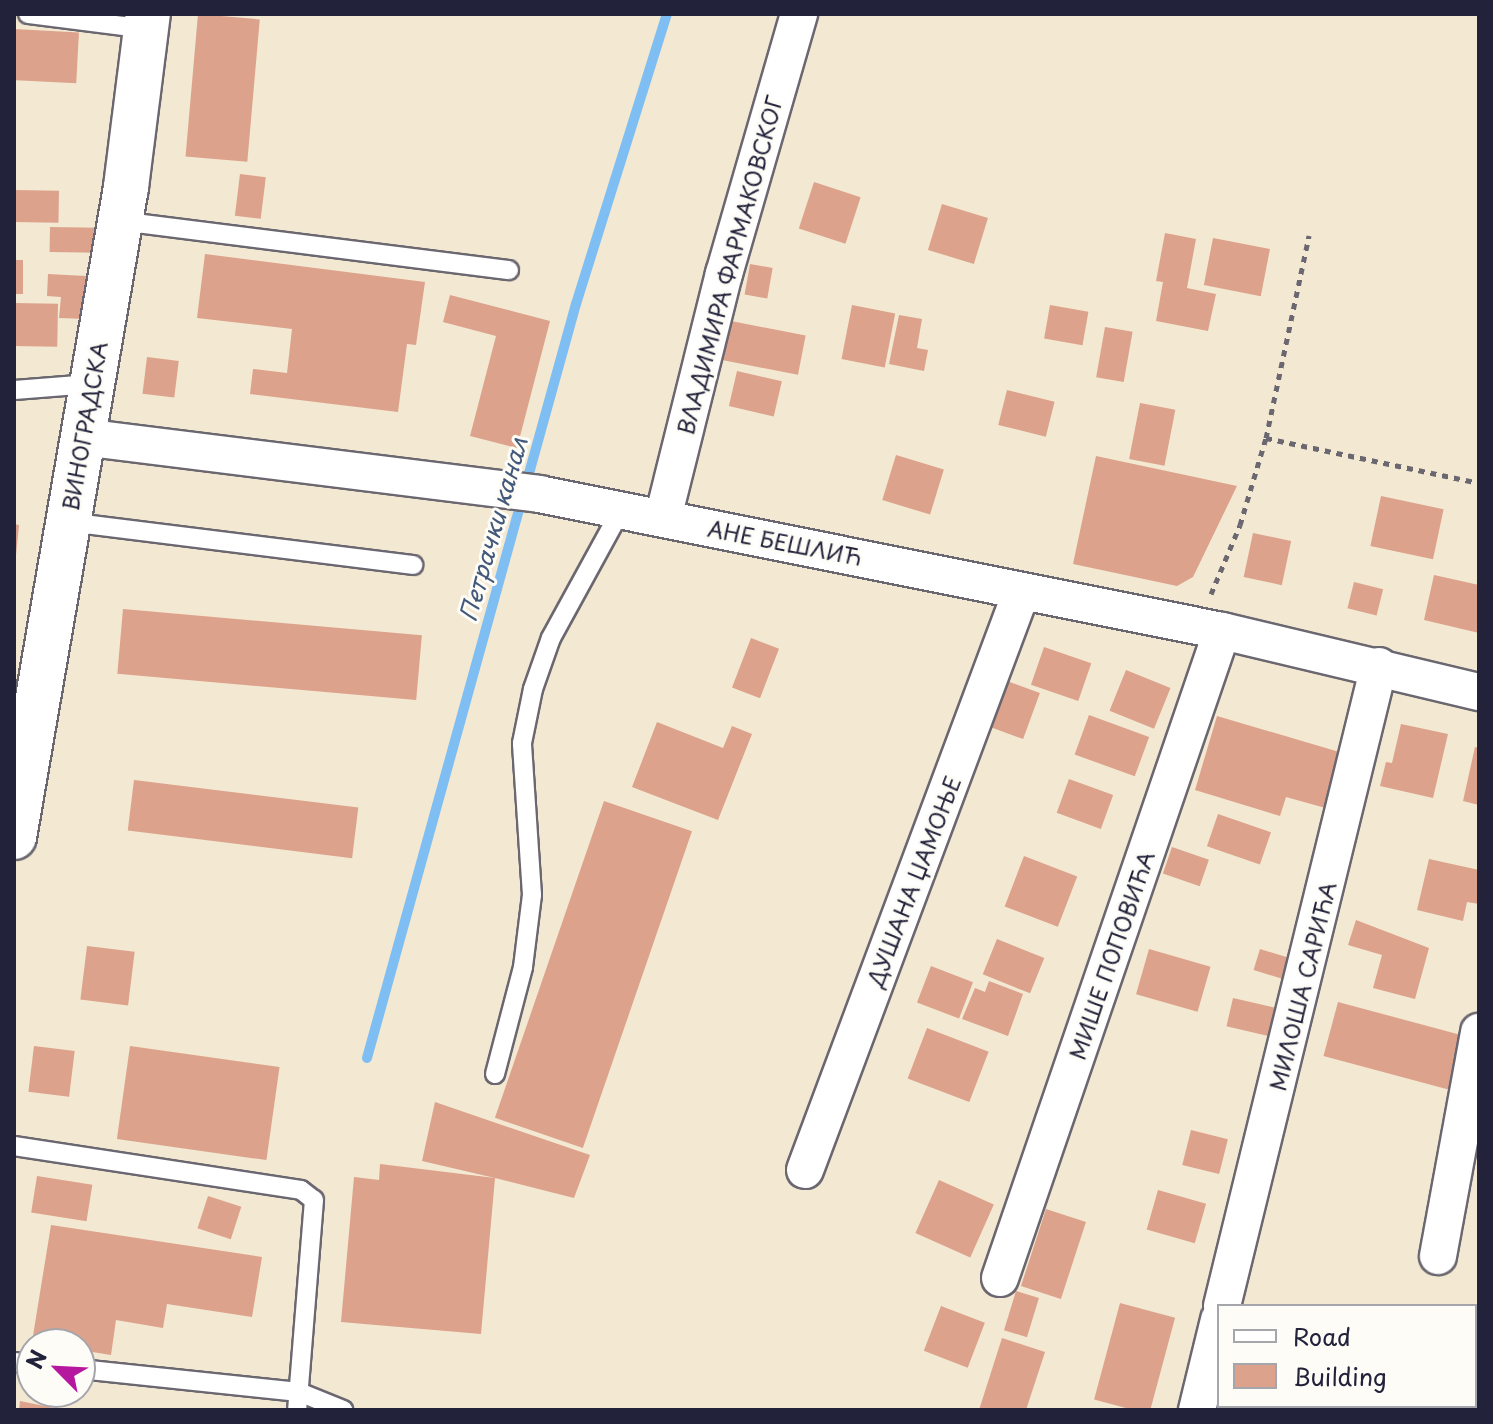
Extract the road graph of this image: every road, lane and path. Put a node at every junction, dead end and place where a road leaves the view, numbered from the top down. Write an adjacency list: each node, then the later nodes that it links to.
1 (28, 14): 3 (lane)
2 (799, 14): 13 (street, ВЛАДИМИРА ФАРМАКОВСКОГ)
3 (147, 22): 4 (street, ВИНОГРАДСКА)
4 (120, 221): 6 (lane); 7 (street, ВИНОГРАДСКА)
5 (1309, 236): 10 (path)
6 (509, 270)
7 (92, 384): 8 (lane); 9 (street, ВИНОГРАДСКА)
8 (14, 390)
9 (83, 437): 12 (street, АНЕ БЕШЛИЋ); 14 (street, ВИНОГРАДСКА)
10 (1266, 438): 11 (path); 17 (path)
11 (1479, 483)
12 (621, 510): 13 (street, АНЕ БЕШЛИЋ); 22 (lane)
13 (663, 518): 16 (street, АНЕ БЕШЛИЋ)
14 (68, 522): 15 (lane); 20 (street, ВИНОГРАДСКА)
15 (413, 565)
16 (1021, 593): 17 (street, АНЕ БЕШЛИЋ); 24 (street, ДУШАНА ЏАМОЊЕ)
17 (1207, 629): 18 (street, АНЕ БЕШЛИЋ); 26 (street, МИШЕ ПОПОВИЋА)
18 (1379, 666): 19 (street, АНЕ БЕШЛИЋ); 27 (street, МИЛОША САРИЋА)
19 (1479, 692)
20 (14, 837)
21 (1479, 1032): 25 (street)
22 (495, 1074)
23 (14, 1146): 30 (lane)
24 (805, 1170)
25 (1438, 1256)
26 (1000, 1278)
27 (1222, 1304)
28 (1217, 1328): 32 (street)
29 (96, 1371): 30 (lane)
30 (298, 1401): 31 (lane)
31 (343, 1410)
32 (1197, 1410)

